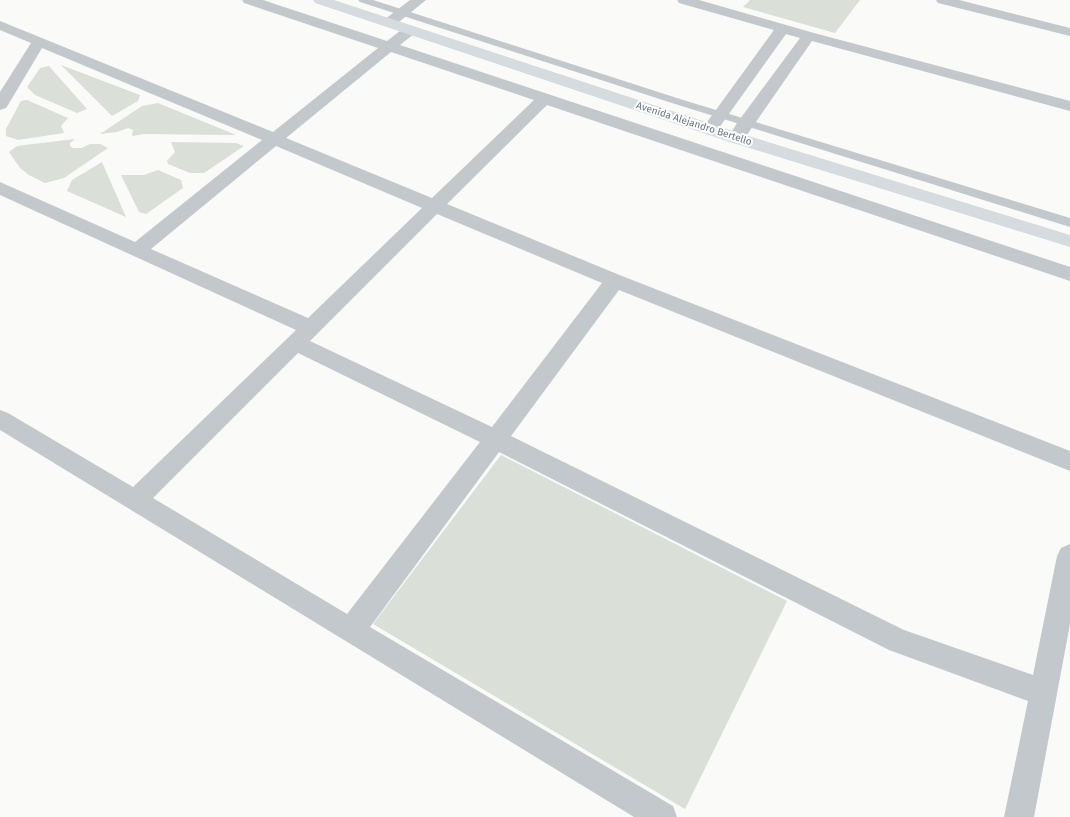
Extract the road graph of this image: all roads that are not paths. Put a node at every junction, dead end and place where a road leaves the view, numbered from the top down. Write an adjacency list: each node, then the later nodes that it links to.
1 (249, 0): 16 (street)
2 (320, 0): 9 (main road, Avenida Alejandro Bertello)
3 (363, 0): 8 (lane)
4 (419, 0): 8 (street)
5 (684, 0): 7 (street)
6 (943, 0): 13 (street)
7 (726, 5): 11 (street)
8 (404, 13): 9 (street); 20 (lane)
9 (389, 23): 12 (main road, Avenida Alejandro Bertello)
10 (0, 25): 15 (street)
11 (783, 28): 14 (street); 20 (street)
12 (410, 30): 16 (street); 22 (main road, Avenida Alejandro Bertello)
13 (1070, 32)
14 (809, 36): 19 (street); 21 (street)
15 (39, 41): 18 (street); 24 (street)
16 (391, 47): 17 (street); 24 (street)
17 (545, 98): 26 (street); 30 (street)
18 (0, 104)
19 (1070, 106)
20 (719, 114): 21 (lane); 22 (street)
21 (745, 123): 23 (street); 27 (lane)
22 (710, 129): 23 (main road, Avenida Alejandro Bertello)
23 (736, 138): 28 (main road, Avenida Alejandro Bertello)
24 (274, 139): 26 (street); 29 (street)
25 (0, 188): 29 (street)
26 (435, 206): 31 (street); 32 (street)
27 (1070, 223)
28 (1070, 241)
29 (137, 250): 32 (street)
30 (1070, 274)
31 (615, 281): 35 (street); 36 (street)
32 (311, 328): 33 (street)
33 (295, 343): 35 (street); 37 (street)
34 (0, 419): 37 (street)
35 (496, 439): 39 (street); 40 (street)
36 (1070, 461)
37 (134, 501): 39 (street)
38 (1070, 556): 40 (street)
39 (351, 630): 41 (street)
40 (1044, 693): 42 (street)
41 (662, 817)
42 (1020, 817)

